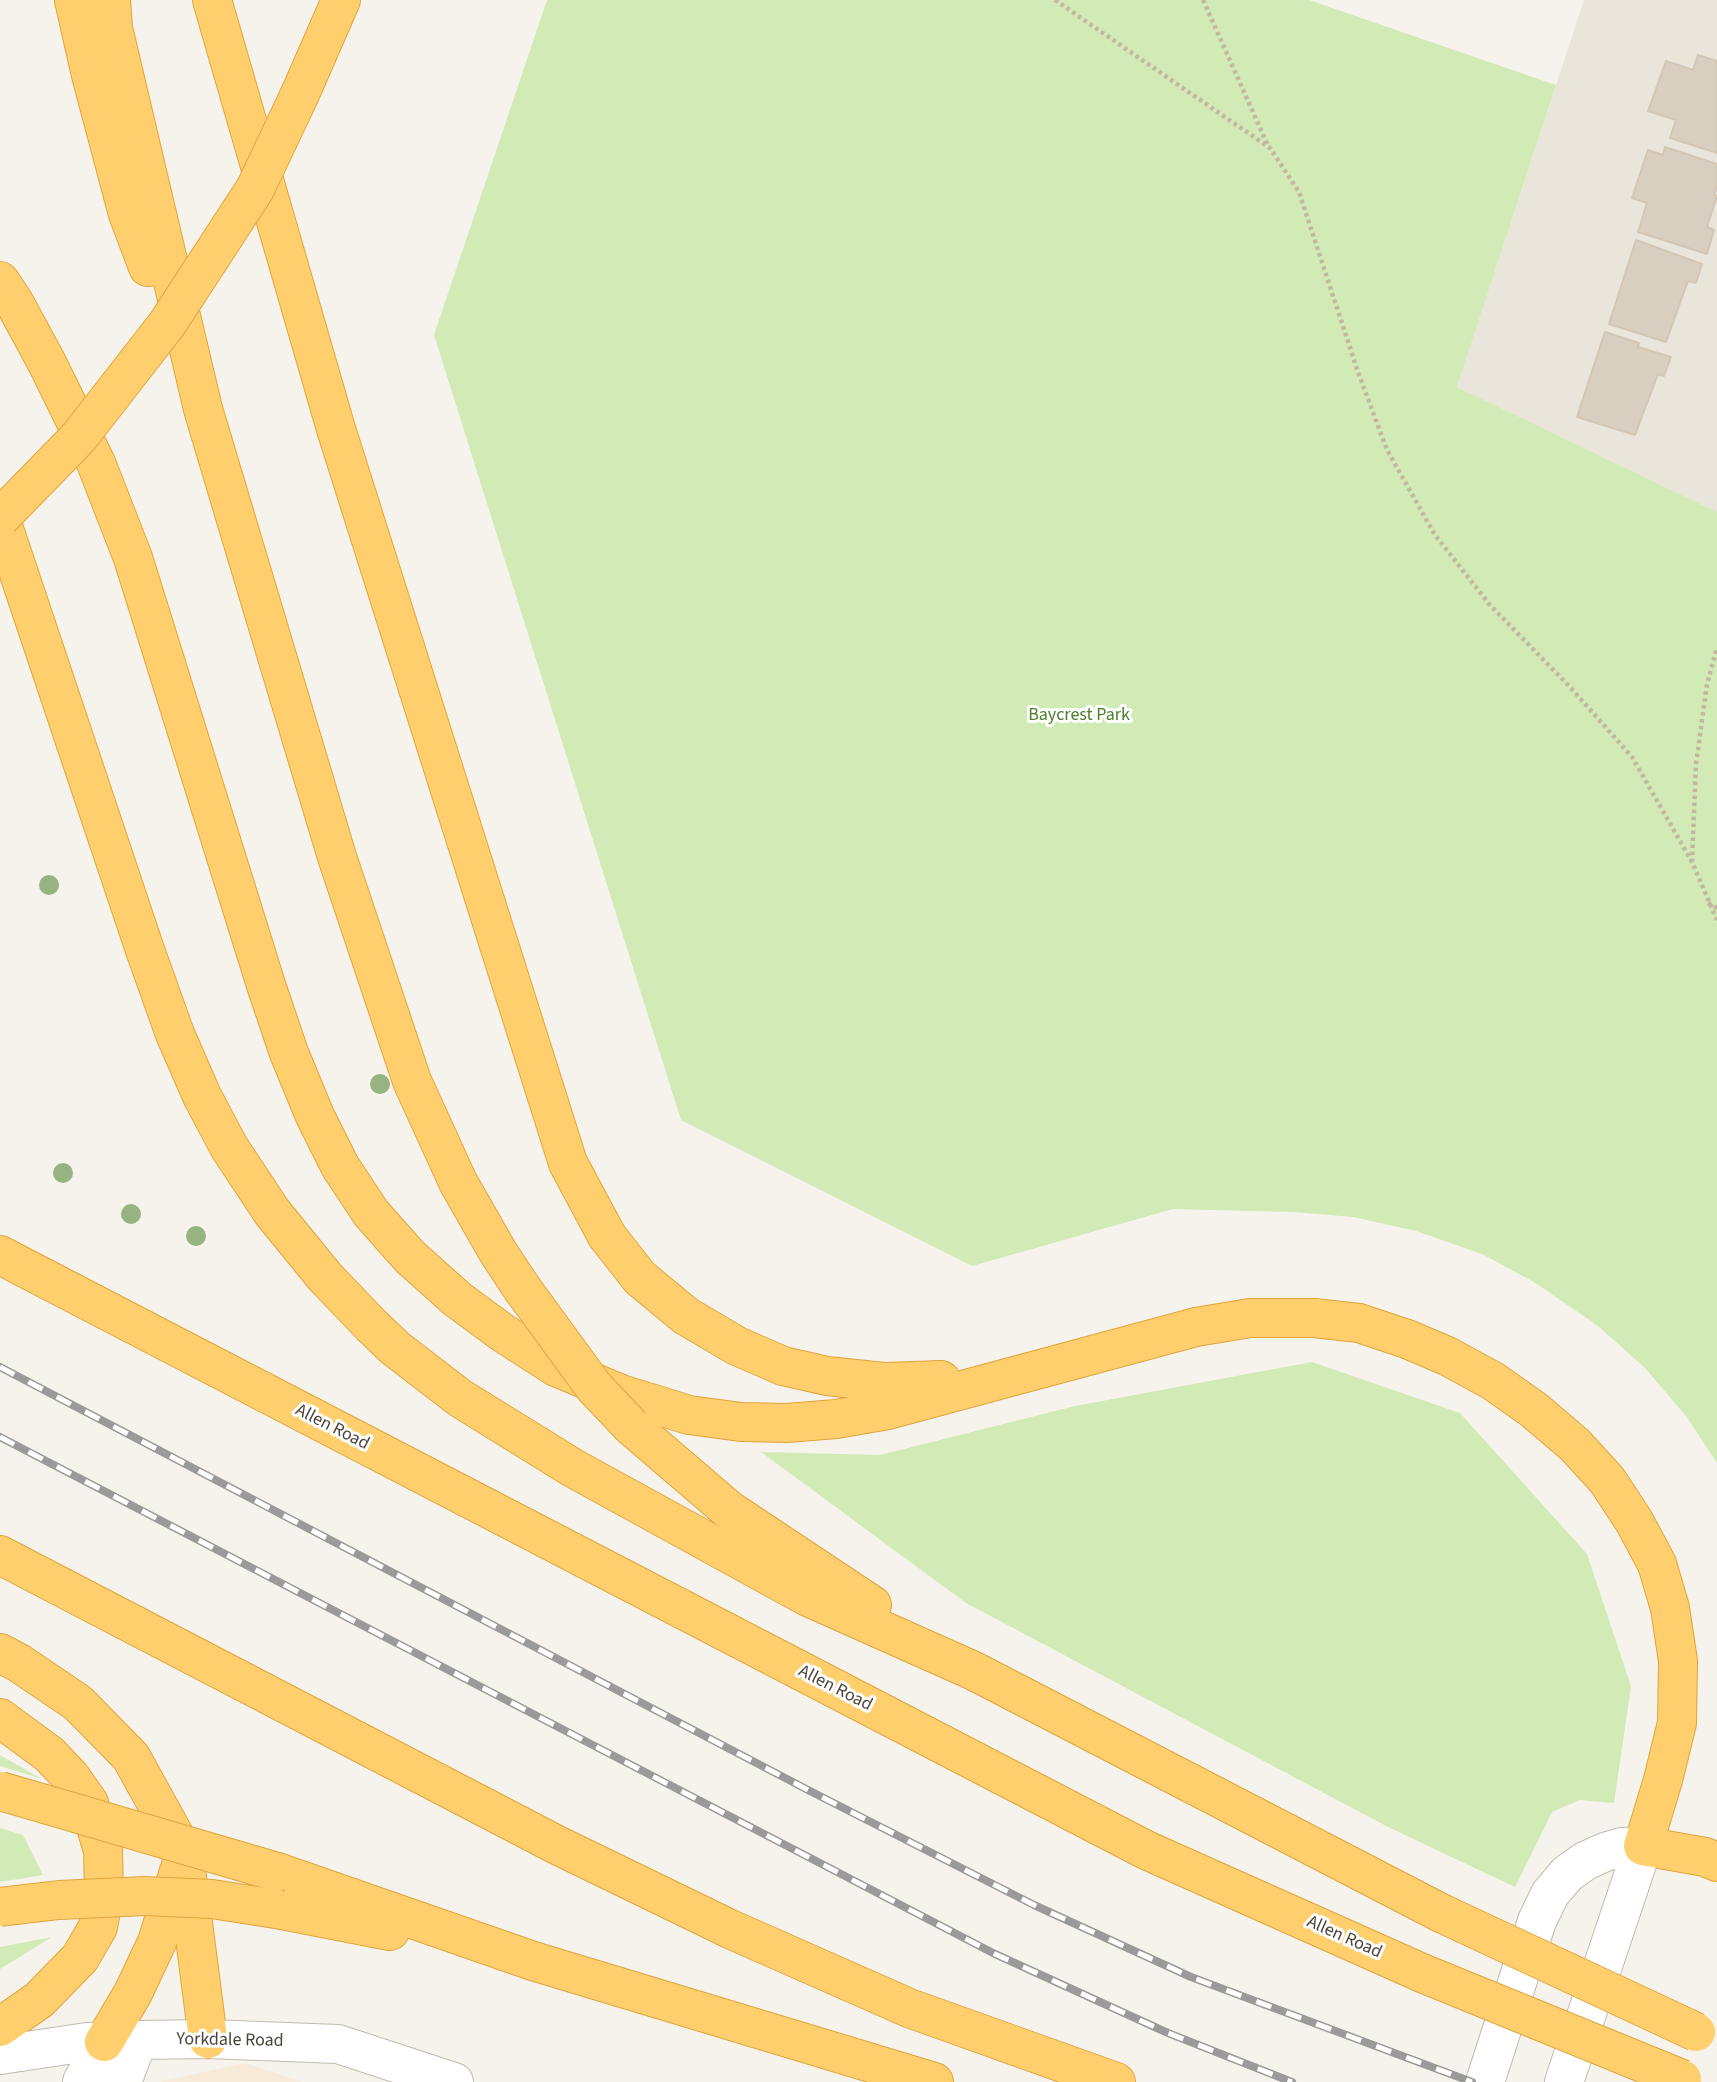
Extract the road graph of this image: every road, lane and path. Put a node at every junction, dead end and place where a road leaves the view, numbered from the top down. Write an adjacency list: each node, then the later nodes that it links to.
1 (74, 0): 9 (highway)
2 (111, 0): 9 (highway)
3 (212, 0): 17 (highway)
4 (341, 0): 10 (highway, bridge)
5 (1055, 0): 7 (path)
6 (1203, 0): 7 (path)
7 (1270, 148): 12 (path)
8 (0, 281): 17 (highway)
9 (204, 409): 20 (highway, bridge)
10 (0, 517): 20 (highway)
11 (1717, 648): 12 (path)
12 (1692, 862): 13 (path)
13 (1708, 903): 14 (path); 15 (path)
14 (1717, 908)
15 (1717, 920)
16 (0, 1255): 33 (highway, Allen Road, bridge)
17 (1060, 1362): 23 (highway)
18 (0, 1555): 38 (highway)
19 (0, 1653): 24 (highway)
20 (974, 1671): 29 (highway, bridge)
21 (0, 1718): 28 (highway)
22 (0, 1791): 27 (highway, bridge)
23 (1643, 1846): 25 (highway); 39 (street); 40 (street)
24 (184, 1853): 30 (highway); 31 (highway)
25 (1717, 1862)
26 (0, 1907): 27 (highway, bridge)
27 (533, 1961): 37 (highway)
28 (0, 2027)
29 (1707, 2037)
30 (208, 2039): 31 (street, Yorkdale Road); 36 (street, Yorkdale Road)
31 (121, 2041): 32 (street, Yorkdale Road); 34 (street); 35 (street)
32 (0, 2055)
33 (1686, 2081)
34 (82, 2082)
35 (122, 2082)
36 (454, 2082)
37 (934, 2082)
38 (1116, 2082)
39 (1485, 2082)
40 (1564, 2082)

